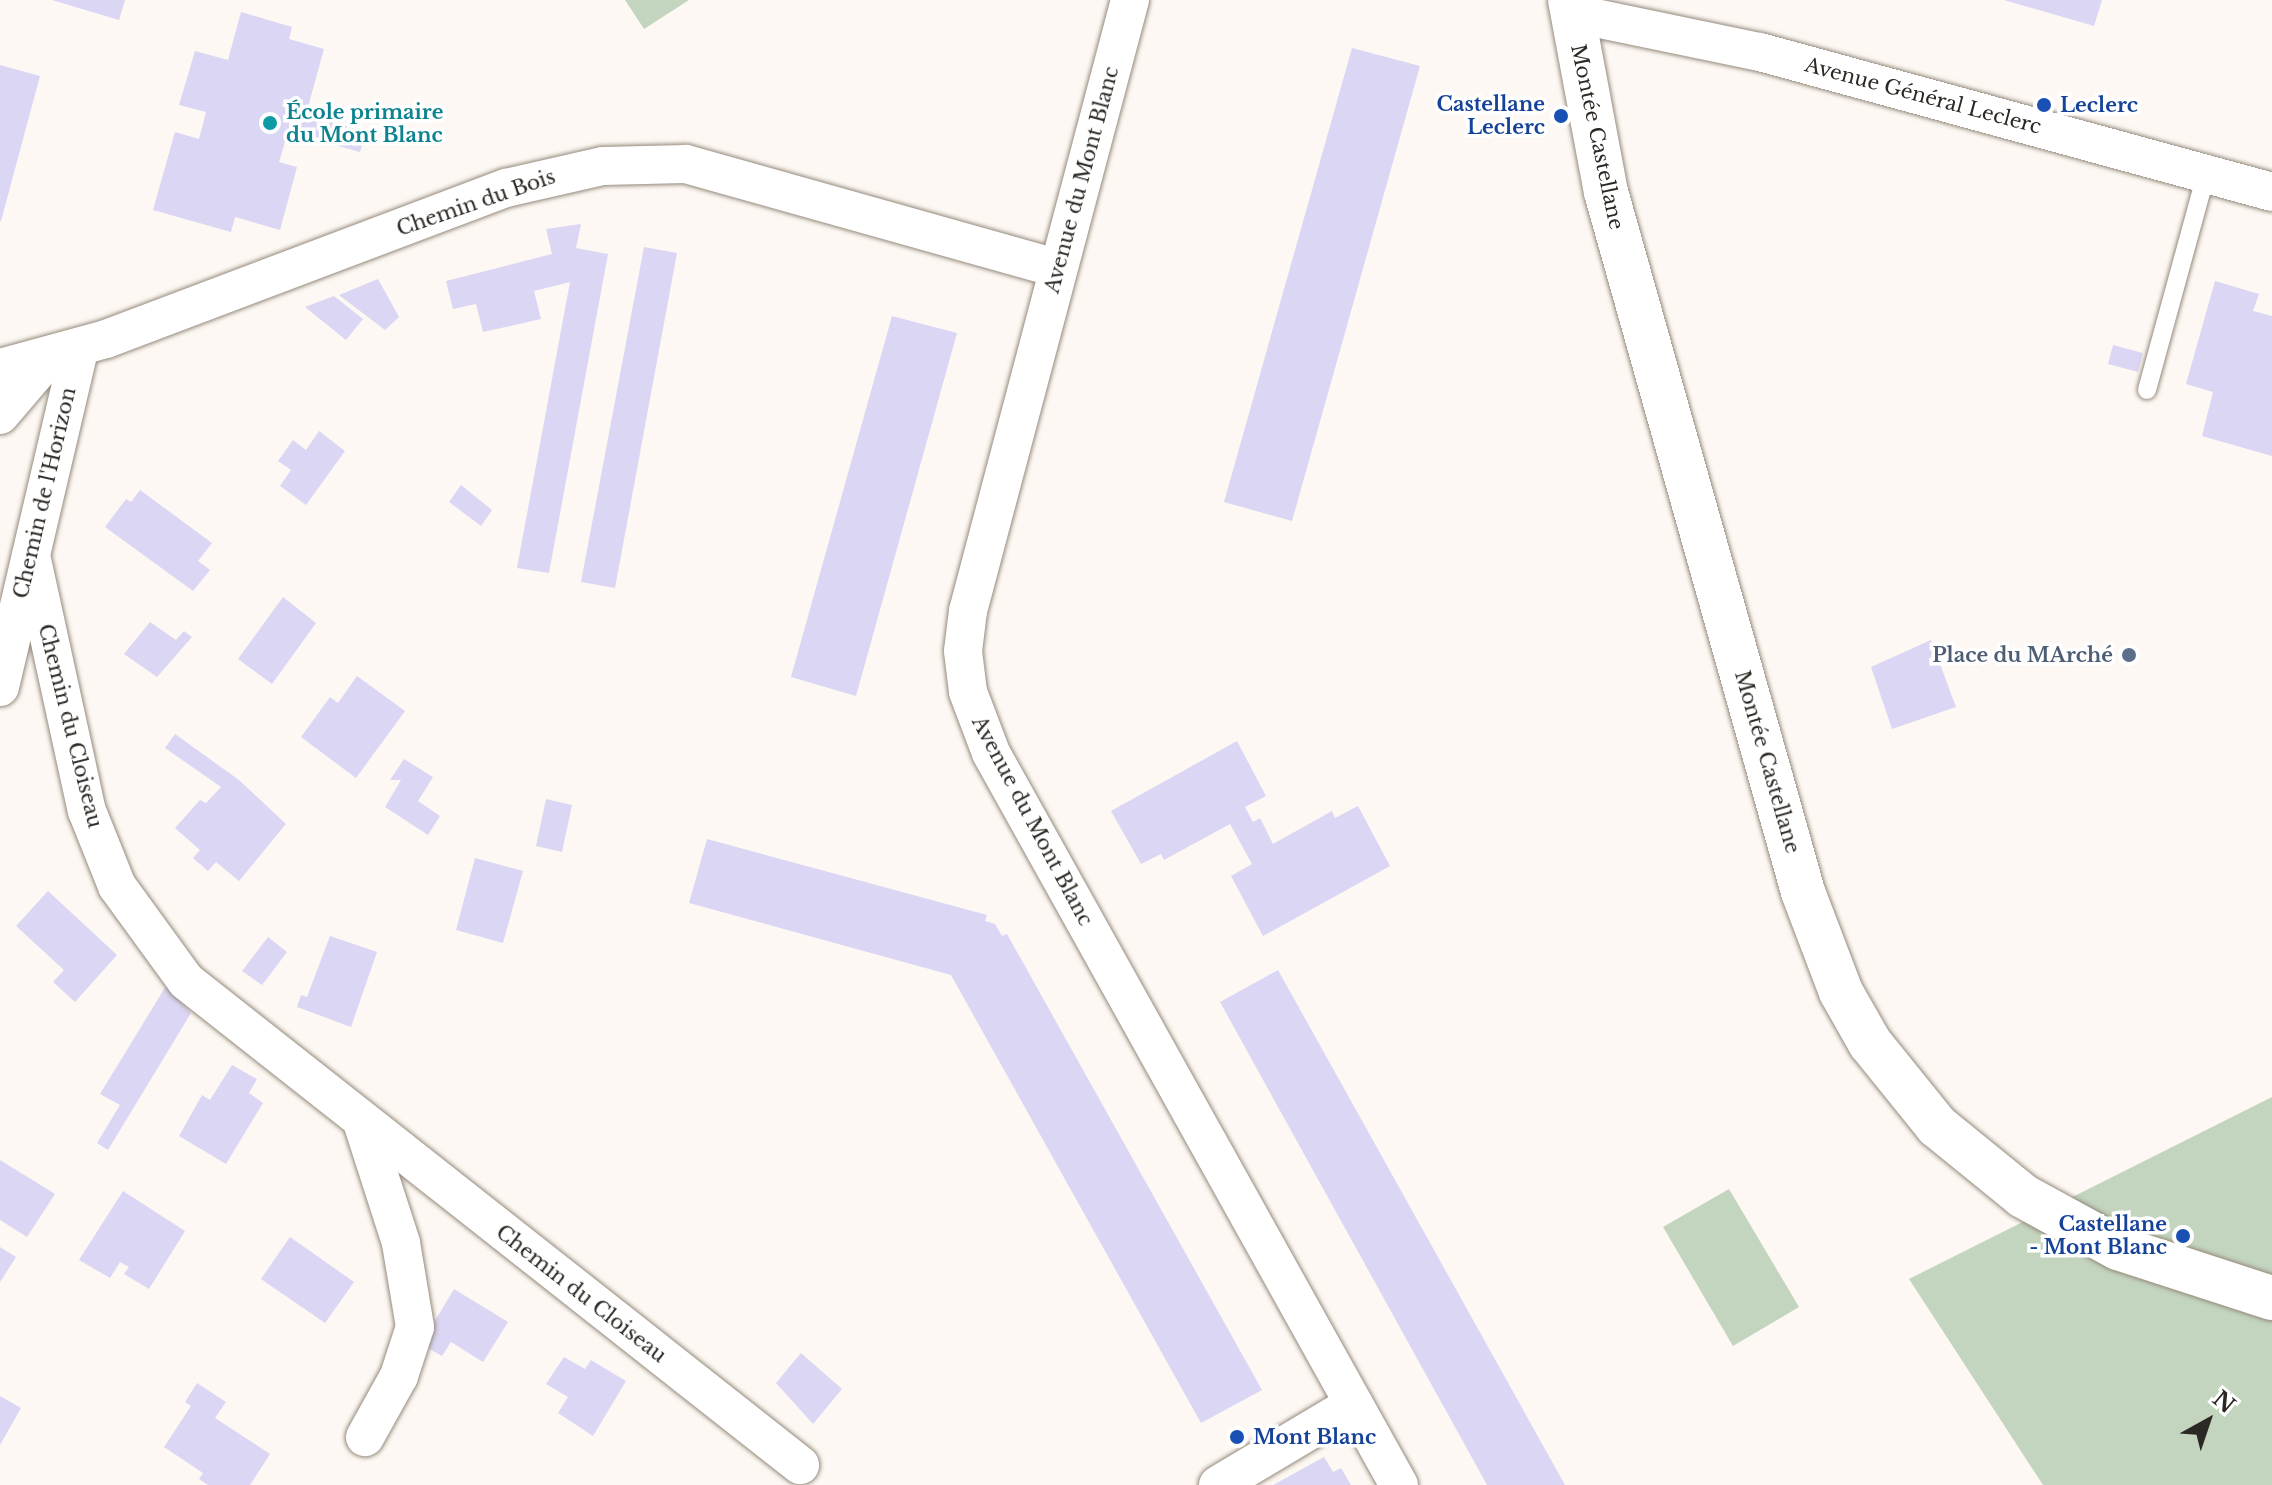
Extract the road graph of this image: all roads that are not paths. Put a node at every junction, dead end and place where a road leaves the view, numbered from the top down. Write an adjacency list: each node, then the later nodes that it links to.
1 (1130, 0): 5 (street, Avenue du Mont Blanc)
2 (1570, 7): 3 (street, Avenue Général Leclerc); 13 (street, Montée Castellane)
3 (2206, 175): 4 (street, Avenue Général Leclerc); 8 (lane)
4 (2272, 192)
5 (1056, 268): 6 (street, Chemin du Bois); 14 (street, Avenue du Mont Blanc)
6 (66, 350): 7 (street, Chemin du Bois); 9 (street); 10 (street, Chemin de l'Horizon)
7 (0, 368)
8 (2147, 390)
9 (0, 415)
10 (31, 555): 11 (street, Chemin de l'Horizon); 12 (street, Chemin du Cloiseau)
11 (0, 687)
12 (362, 1122): 15 (street); 16 (street, Chemin du Cloiseau)
13 (2272, 1298)
14 (1354, 1404): 17 (street); 18 (street, Avenue du Mont Blanc)
15 (365, 1437)
16 (800, 1465)
17 (1218, 1485)
18 (1399, 1485)

